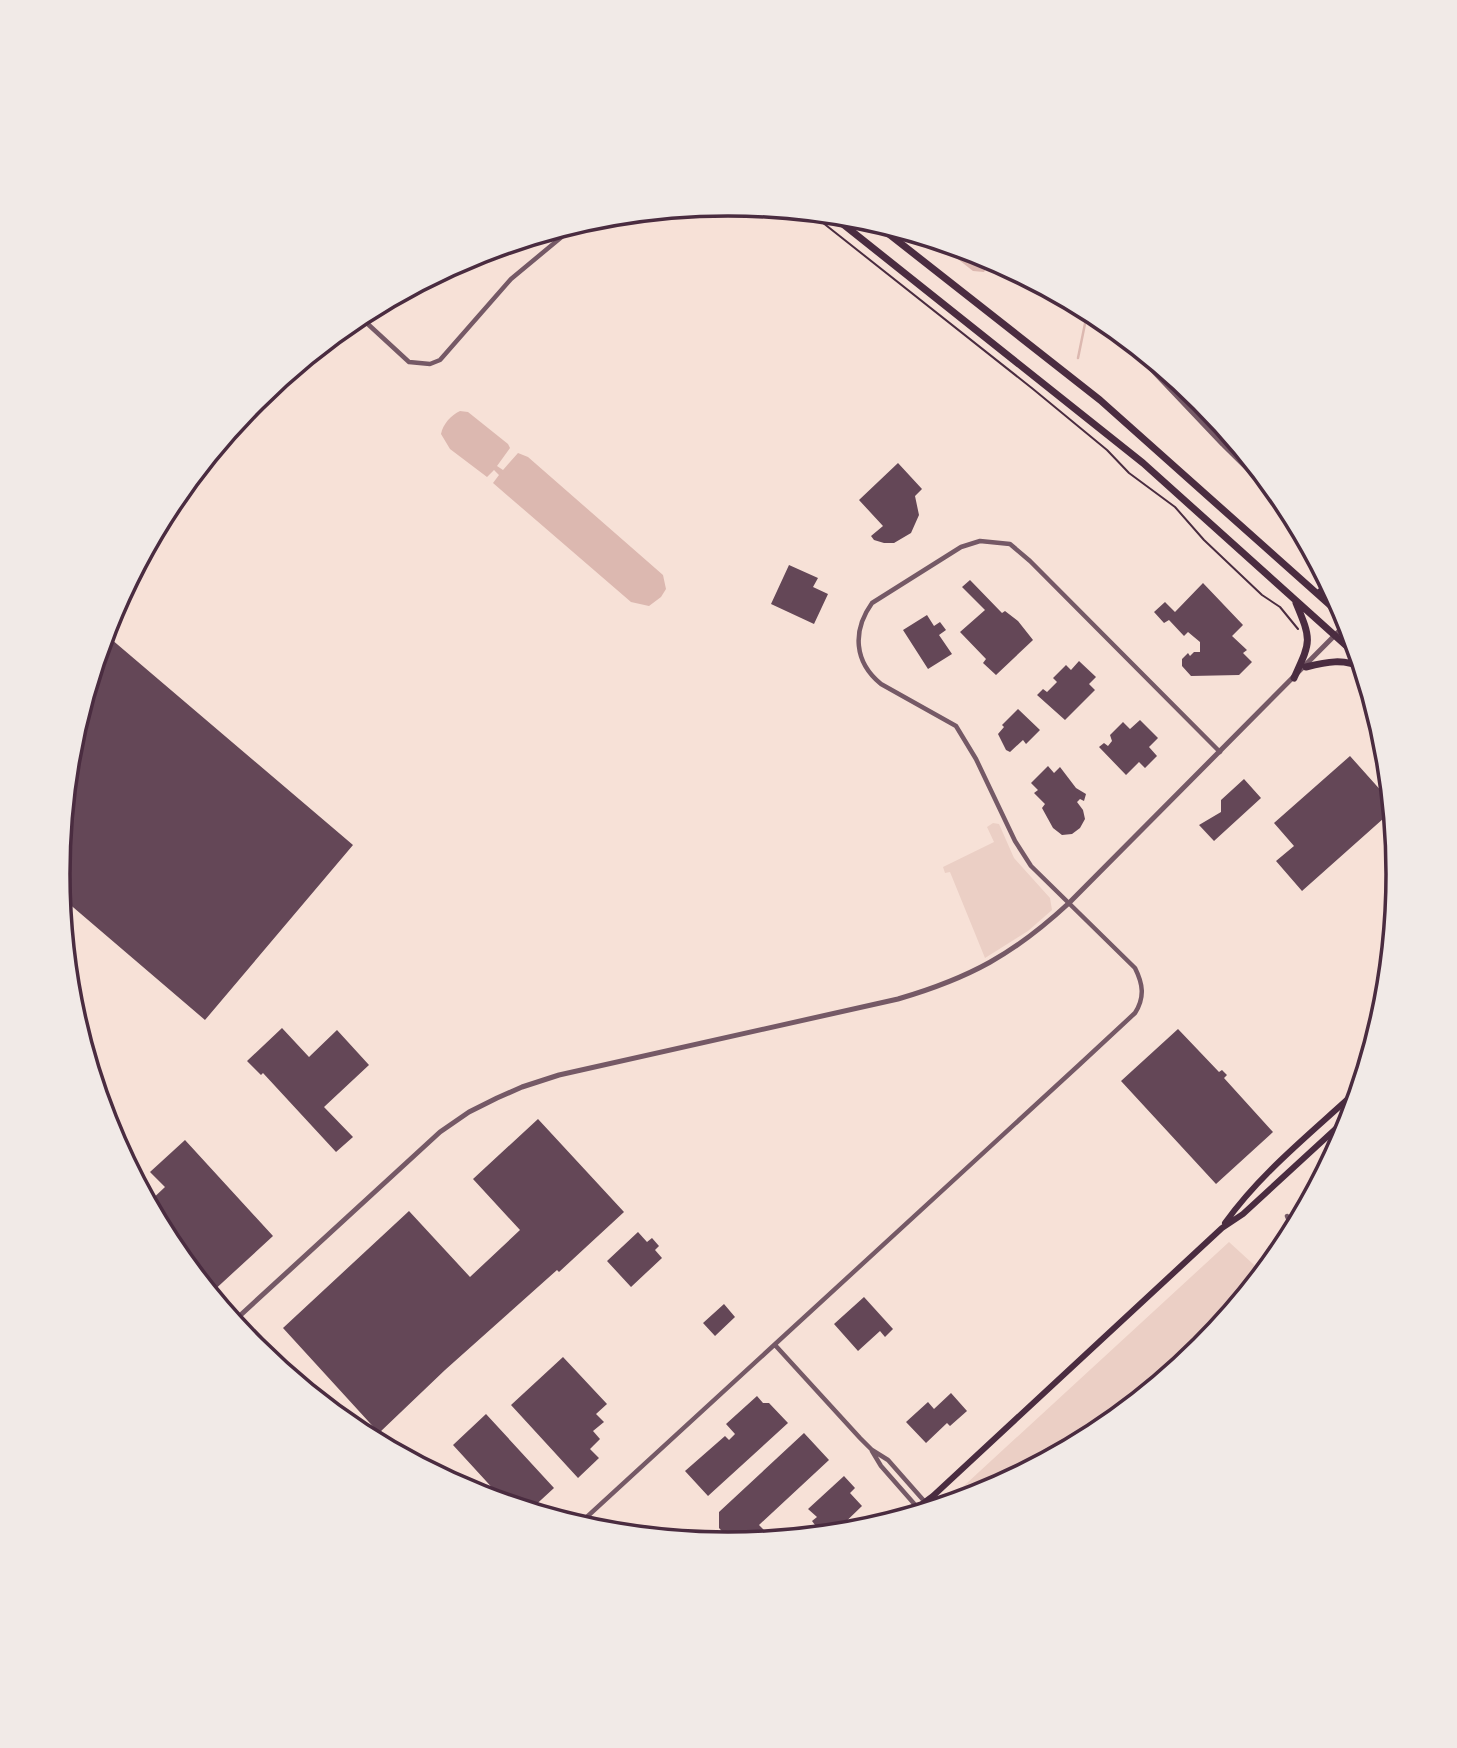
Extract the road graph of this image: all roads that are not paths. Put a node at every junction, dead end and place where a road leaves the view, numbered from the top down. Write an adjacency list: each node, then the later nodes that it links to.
1 (845, 226): 12 (main road)
2 (892, 236): 10 (main road)
3 (561, 237): 4 (street)
4 (367, 323)
5 (1161, 378): 6 (street)
6 (1168, 384): 8 (street)
7 (1225, 441): 8 (street)
8 (1222, 444): 9 (street)
9 (1254, 477)
10 (1309, 586): 11 (main road); 13 (main road)
11 (1324, 594)
12 (1294, 600): 15 (main road); 19 (main road)
13 (1328, 604)
14 (1340, 631): 15 (street)
15 (1334, 637): 16 (main road); 18 (street)
16 (1346, 647)
17 (1352, 663): 18 (main road)
18 (1306, 667): 19 (street)
19 (1294, 678): 20 (street)
20 (1220, 753): 21 (street); 21 (street)
21 (1069, 904): 27 (street); 28 (street)
22 (1347, 1100): 26 (main road)
23 (1336, 1129): 26 (main road)
24 (1287, 1216): 25 (street)
25 (1289, 1220)
26 (1222, 1228): 30 (main road)
27 (240, 1315)
28 (775, 1345): 29 (street); 32 (street)
29 (872, 1450): 30 (street); 31 (street)
30 (925, 1502)
31 (916, 1505)
32 (587, 1517)

